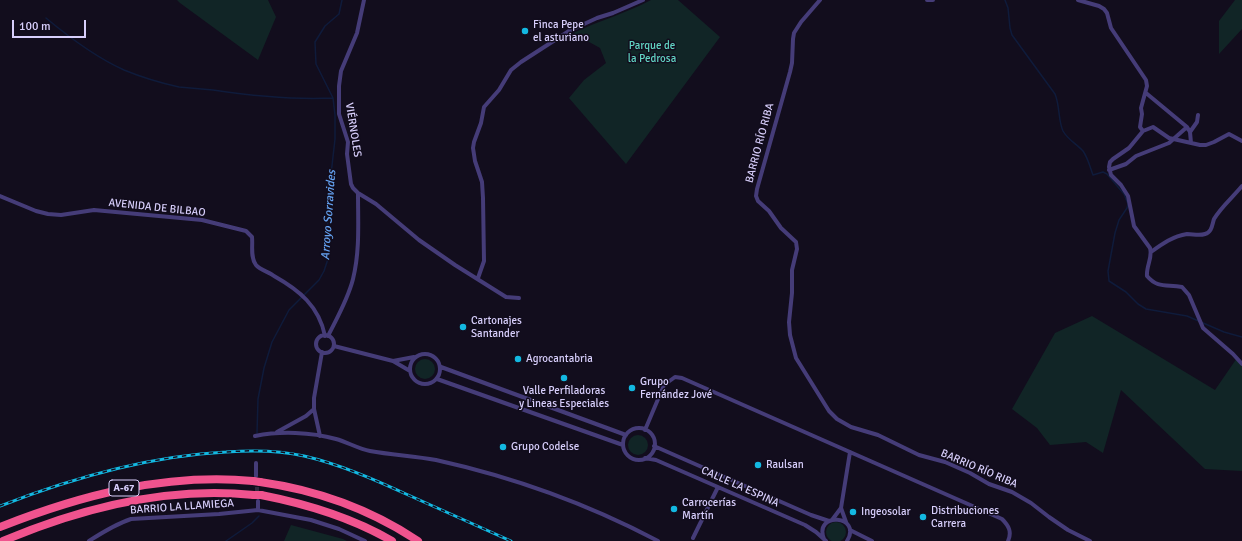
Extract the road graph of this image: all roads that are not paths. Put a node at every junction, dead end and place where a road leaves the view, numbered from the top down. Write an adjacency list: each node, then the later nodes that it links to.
1 (364, 0): 17 (street, VIÉRNOLES)
2 (643, 0): 20 (street)
3 (820, 0): 64 (street, BARRIO RÍO RIBA)
4 (927, 0): 5 (street)
5 (933, 0)
6 (1078, 0): 7 (street)
7 (1146, 93): 9 (street); 10 (street)
8 (1198, 115): 11 (street)
9 (1187, 127): 11 (street); 12 (street)
10 (1143, 131): 12 (street); 15 (street)
11 (1190, 132): 14 (street)
12 (1174, 139): 14 (street); 15 (street)
13 (1242, 141): 14 (street)
14 (1191, 143)
15 (1109, 170): 19 (street)
16 (1242, 186): 19 (street)
17 (358, 193): 20 (street); 22 (street, VIÉRNOLES)
18 (0, 196): 22 (street, AVENIDA DE BILBAO)
19 (1151, 252): 27 (street)
20 (478, 278): 21 (street)
21 (519, 298)
22 (327, 336): 23 (street); 24 (street)
23 (334, 346): 24 (street); 26 (street)
24 (322, 352): 31 (street)
25 (414, 357): 26 (street); 28 (street); 29 (street)
26 (393, 361): 29 (street)
27 (1242, 364)
28 (441, 367): 30 (street); 34 (street)
29 (410, 371): 30 (street)
30 (437, 379): 37 (street)
31 (314, 410): 33 (street); 36 (street)
32 (645, 430): 34 (street); 38 (street); 39 (street)
33 (275, 433): 35 (street); 36 (street)
34 (626, 435): 37 (street)
35 (255, 436)
36 (320, 436): 60 (street)
37 (623, 445): 40 (street, CALLE LA ESPINA)
38 (654, 446): 40 (street); 47 (street, CALLE LA ESPINA)
39 (850, 452): 45 (street); 63 (street)
40 (645, 458): 43 (street, CALLE LA ESPINA)
41 (256, 463): 42 (street)
42 (257, 479): 49 (highway, A-67); 59 (highway, A-67)
43 (718, 487): 52 (street); 53 (street, CALLE LA ESPINA)
44 (258, 497): 46 (street); 50 (highway, A-67); 58 (highway, A-67)
45 (841, 508): 47 (street); 48 (street)
46 (258, 510): 56 (street, BARRIO LA LLAMIEGA); 57 (street, BARRIO LA LLAMIEGA)
47 (830, 521): 48 (street, CALLE LA ESPINA); 53 (street, CALLE LA ESPINA)
48 (846, 523): 51 (street)
49 (0, 527)
50 (36, 528): 54 (highway, A-67); 55 (highway)
51 (849, 530): 61 (street); 62 (street)
52 (692, 538)
53 (825, 540)
54 (3, 541)
55 (8, 541)
56 (89, 541)
57 (366, 541)
58 (392, 541)
59 (418, 541)
60 (658, 541)
61 (847, 541)
62 (872, 541)
63 (1008, 541)
64 (1090, 541)

